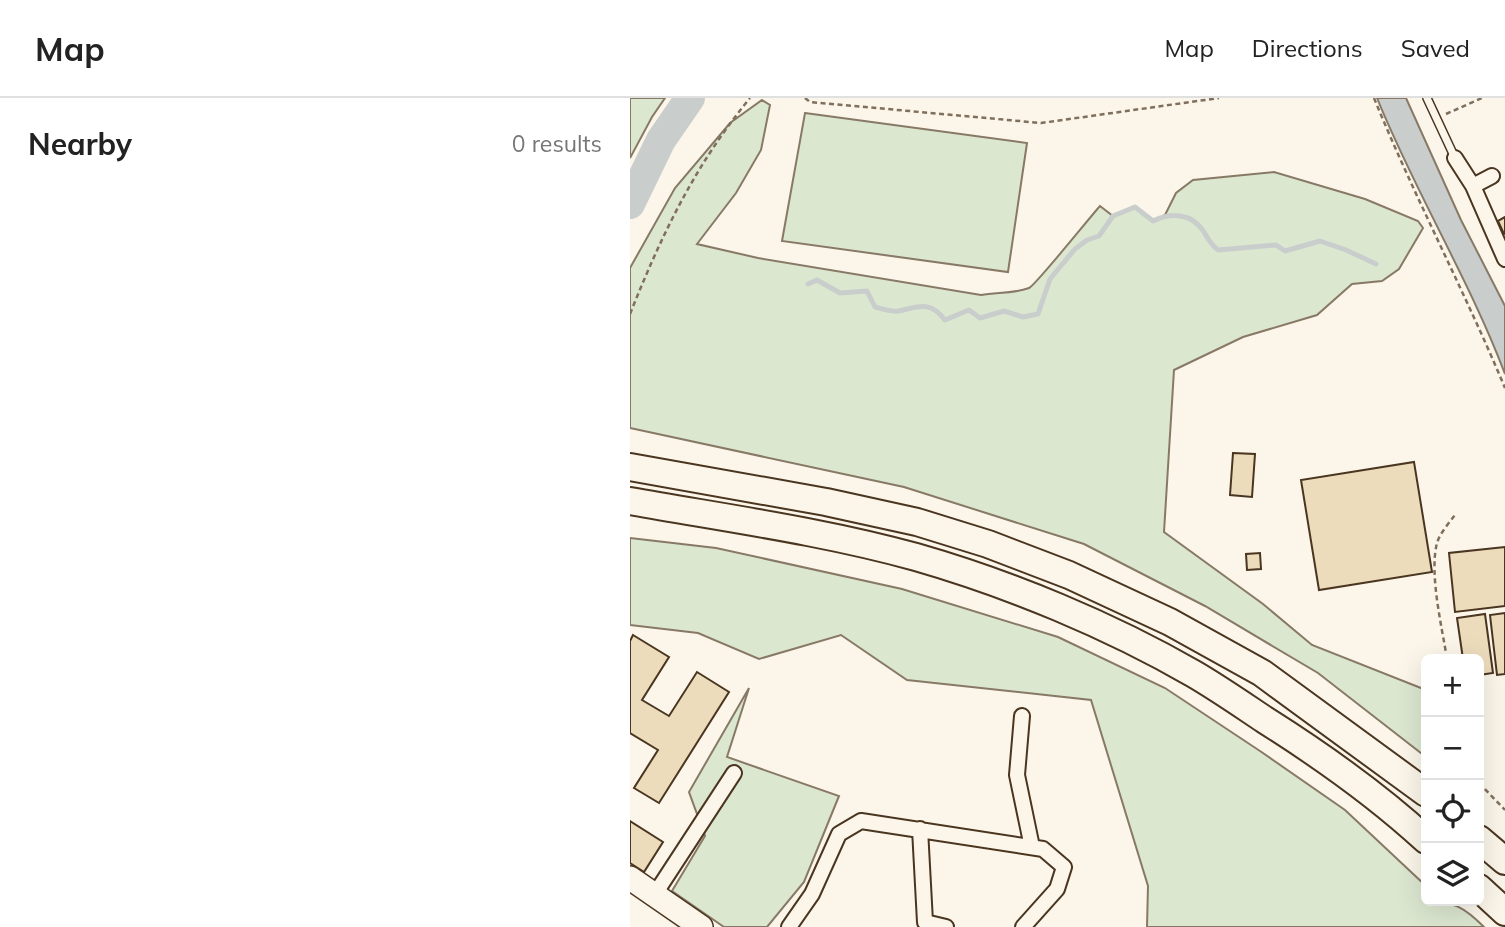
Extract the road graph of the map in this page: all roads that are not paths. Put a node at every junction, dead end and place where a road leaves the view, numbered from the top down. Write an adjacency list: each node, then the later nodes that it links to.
1 (1427, 98): 2 (lane)
2 (1455, 158): 4 (street)
3 (1492, 176): 4 (street)
4 (1473, 186): 5 (street)
5 (1505, 259)
6 (630, 466): 10 (highway)
7 (630, 502): 12 (highway)
8 (1022, 716): 14 (street)
9 (734, 774): 18 (street)
10 (1421, 789)
11 (920, 829): 14 (street); 21 (street); 22 (street)
12 (1421, 835)
13 (1484, 843): 15 (highway)
14 (1032, 848): 23 (street)
15 (1505, 862)
16 (630, 878): 18 (main road)
17 (1484, 893): 19 (highway)
18 (655, 894): 20 (main road)
19 (1505, 912)
20 (701, 927)
21 (789, 927)
22 (946, 927)
23 (1023, 927)

